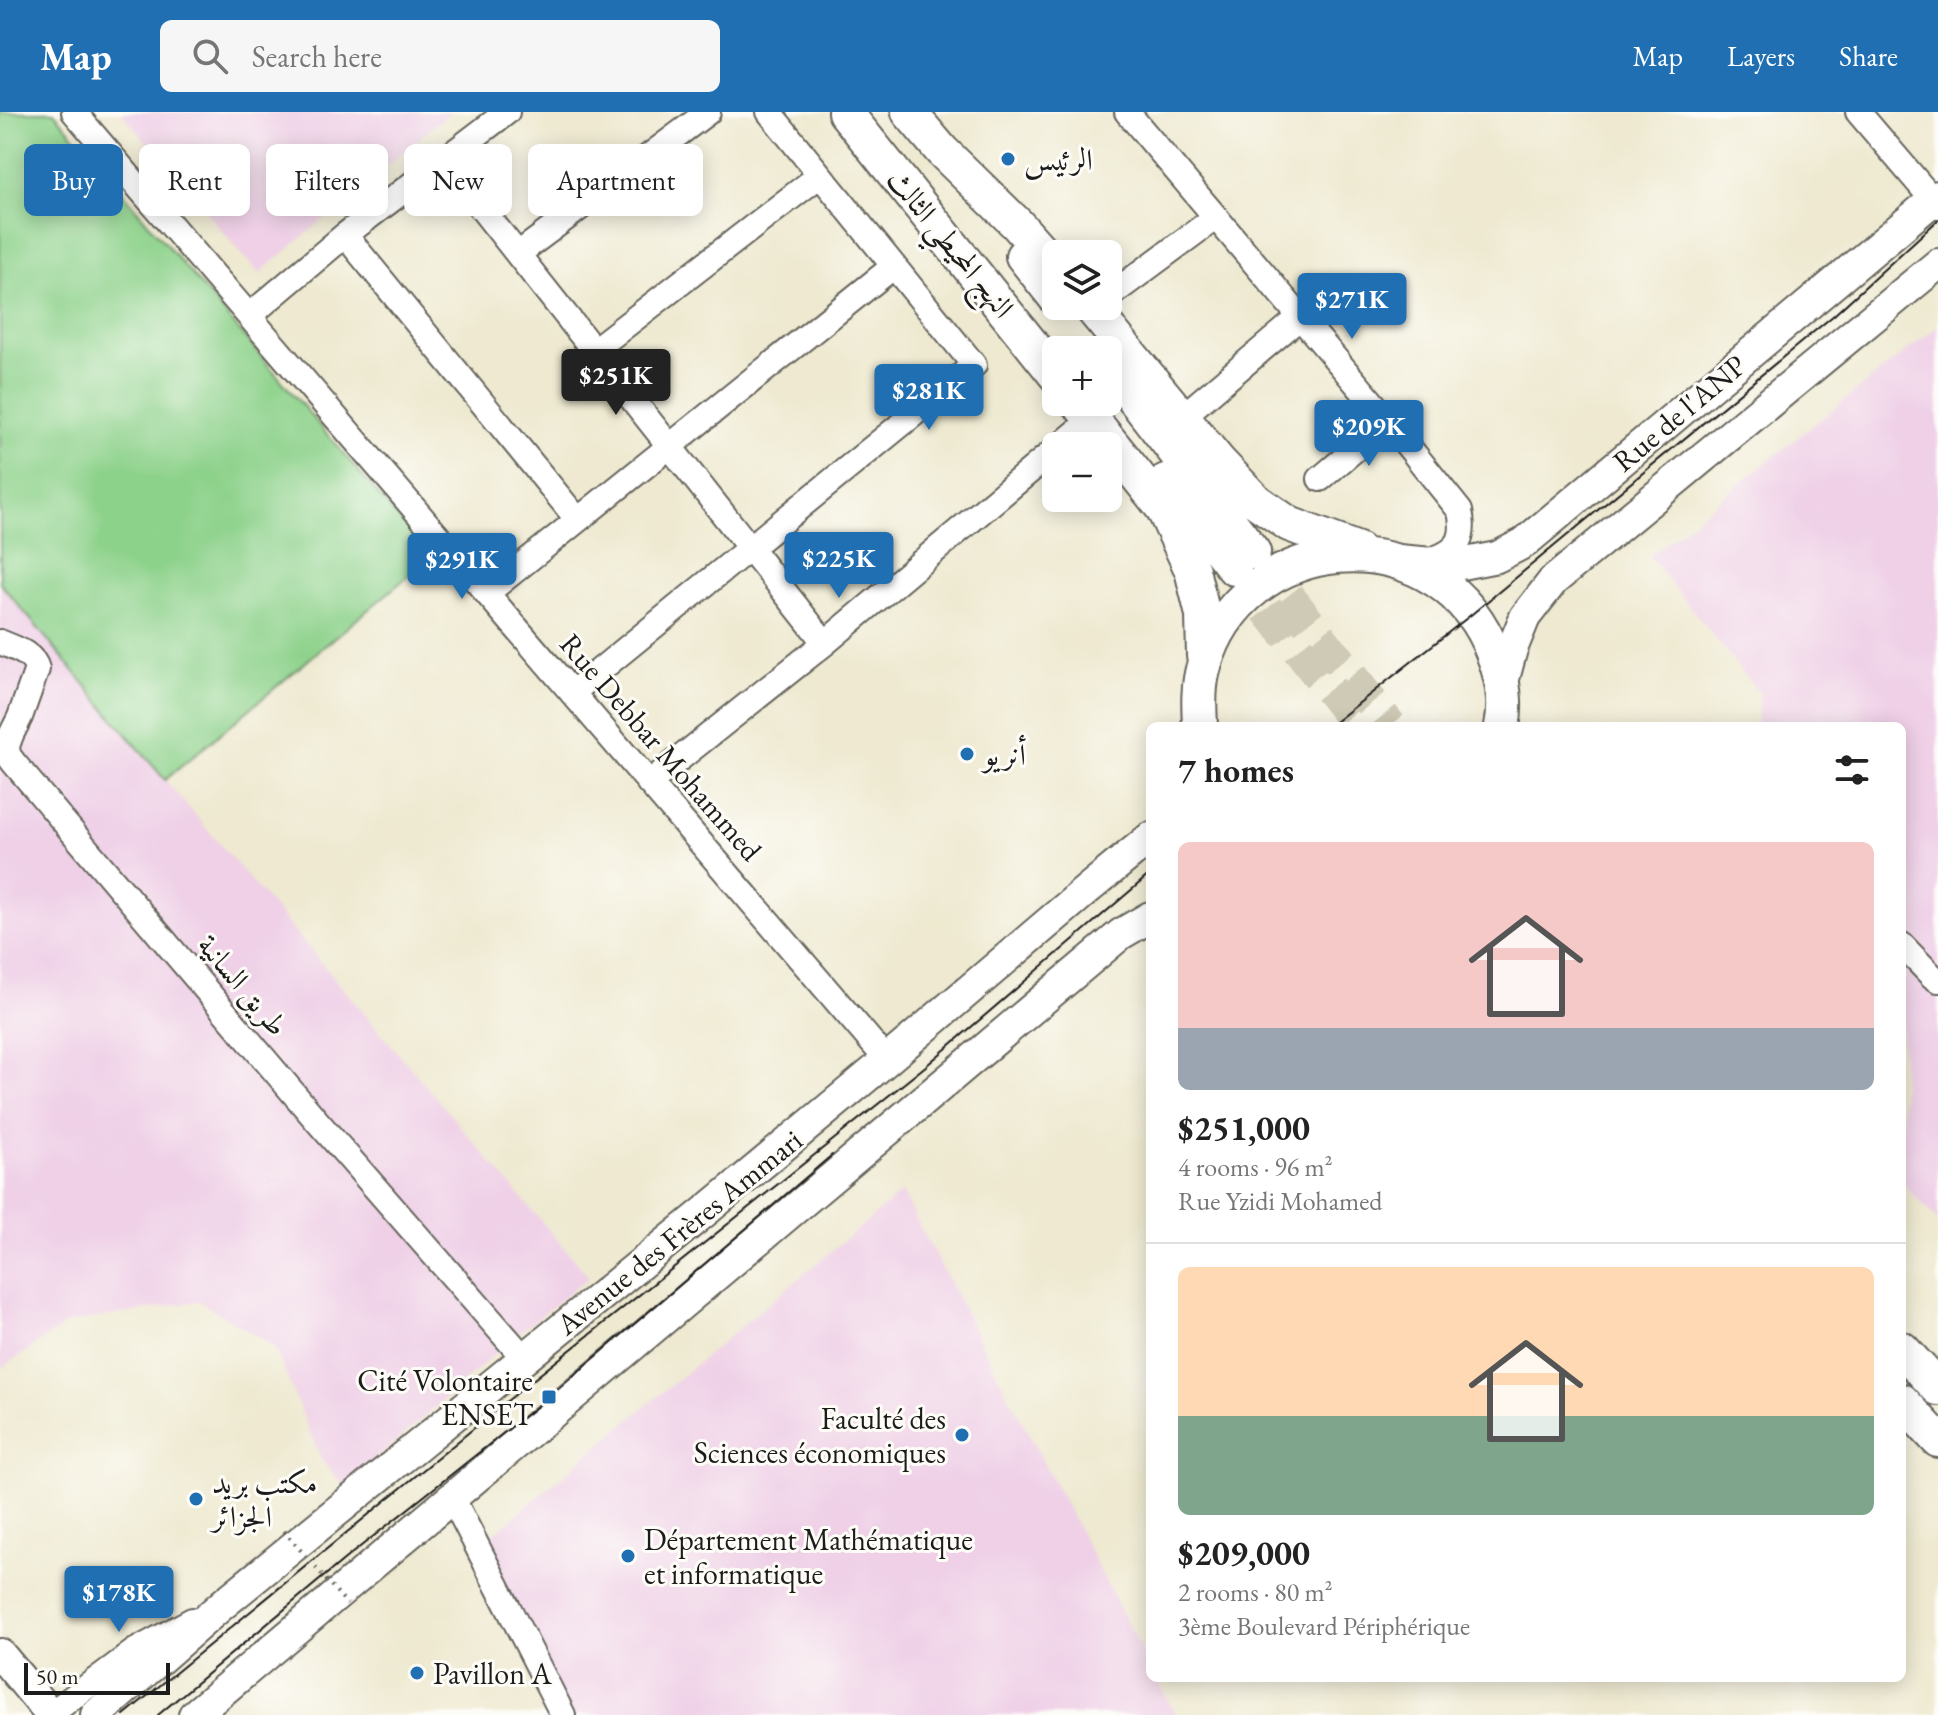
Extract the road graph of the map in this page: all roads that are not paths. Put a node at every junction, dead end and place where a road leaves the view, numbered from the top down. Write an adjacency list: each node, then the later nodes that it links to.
1 (74, 112): 24 (street, Rue Debbar Mohammed)
2 (507, 112): 10 (street)
3 (708, 112): 19 (street)
4 (769, 112): 12 (street)
5 (845, 112): 29 (highway, النهج المحيطي الثالث)
6 (868, 112): 27 (highway)
7 (909, 112): 11 (highway)
8 (1127, 112): 16 (street)
9 (1858, 112): 14 (street)
10 (466, 144)
11 (942, 151): 18 (highway); 22 (highway, النهج المحيطي الثالث)
12 (820, 175): 21 (street); 28 (street)
13 (404, 191): 17 (street)
14 (1936, 201): 42 (main road, Rue de l'ANP)
15 (488, 216): 19 (street)
16 (1216, 217): 23 (street); 25 (street)
17 (345, 235): 24 (street); 40 (street)
18 (1042, 252)
19 (518, 254): 28 (street)
20 (1938, 264): 47 (main road, Rue de l'ANP)
21 (894, 266): 37 (street); 41 (street)
22 (1042, 280)
23 (1122, 283)
24 (249, 316): 43 (street, Rue Debbar Mohammed)
25 (1300, 317): 34 (street); 35 (street)
26 (1102, 320): 34 (highway)
27 (1052, 336)
28 (594, 350): 37 (street)
29 (1042, 358)
30 (1122, 385): 33 (highway)
31 (1084, 416): 36 (street)
32 (1097, 416): 46 (highway)
33 (1099, 416)
34 (1182, 417): 42 (highway)
35 (1388, 421): 39 (street); 42 (street)
36 (1071, 432)
37 (670, 446): 40 (street); 41 (street)
38 (1042, 461): 45 (street)
39 (1320, 479)
40 (578, 520): 43 (street)
41 (750, 547): 45 (street); 48 (street)
42 (1397, 559): 46 (highway); 47 (highway)
43 (487, 593): 48 (street, Rue Debbar Mohammed)
44 (0, 642): 57 (street, طريق السانية)
45 (825, 643): 51 (street)
46 (1204, 666): 49 (highway)
47 (1502, 686): 50 (highway)
48 (572, 693): 51 (street, Rue Debbar Mohammed)
49 (1200, 722)
50 (1502, 722)
51 (649, 783): 56 (street, Rue Debbar Mohammed)
52 (1146, 841): 56 (main road, Avenue des Frères Ammari)
53 (1146, 919): 60 (main road, Avenue des Frères Ammari)
54 (1906, 949): 55 (street)
55 (1938, 980)
56 (887, 1060): 57 (main road, Avenue des Frères Ammari)
57 (524, 1358): 61 (main road, Avenue des Frères Ammari)
58 (1906, 1405): 59 (highway)
59 (1938, 1440)
60 (452, 1497): 63 (main road, Avenue des Frères Ammari); 68 (street)
61 (223, 1604): 64 (street); 65 (main road, Avenue des Frères Ammari)
62 (0, 1654): 64 (main road)
63 (224, 1690): 66 (main road, Avenue des Frères Ammari); 67 (street)
64 (50, 1715)
65 (96, 1715)
66 (194, 1715)
67 (204, 1715)
68 (563, 1715)

